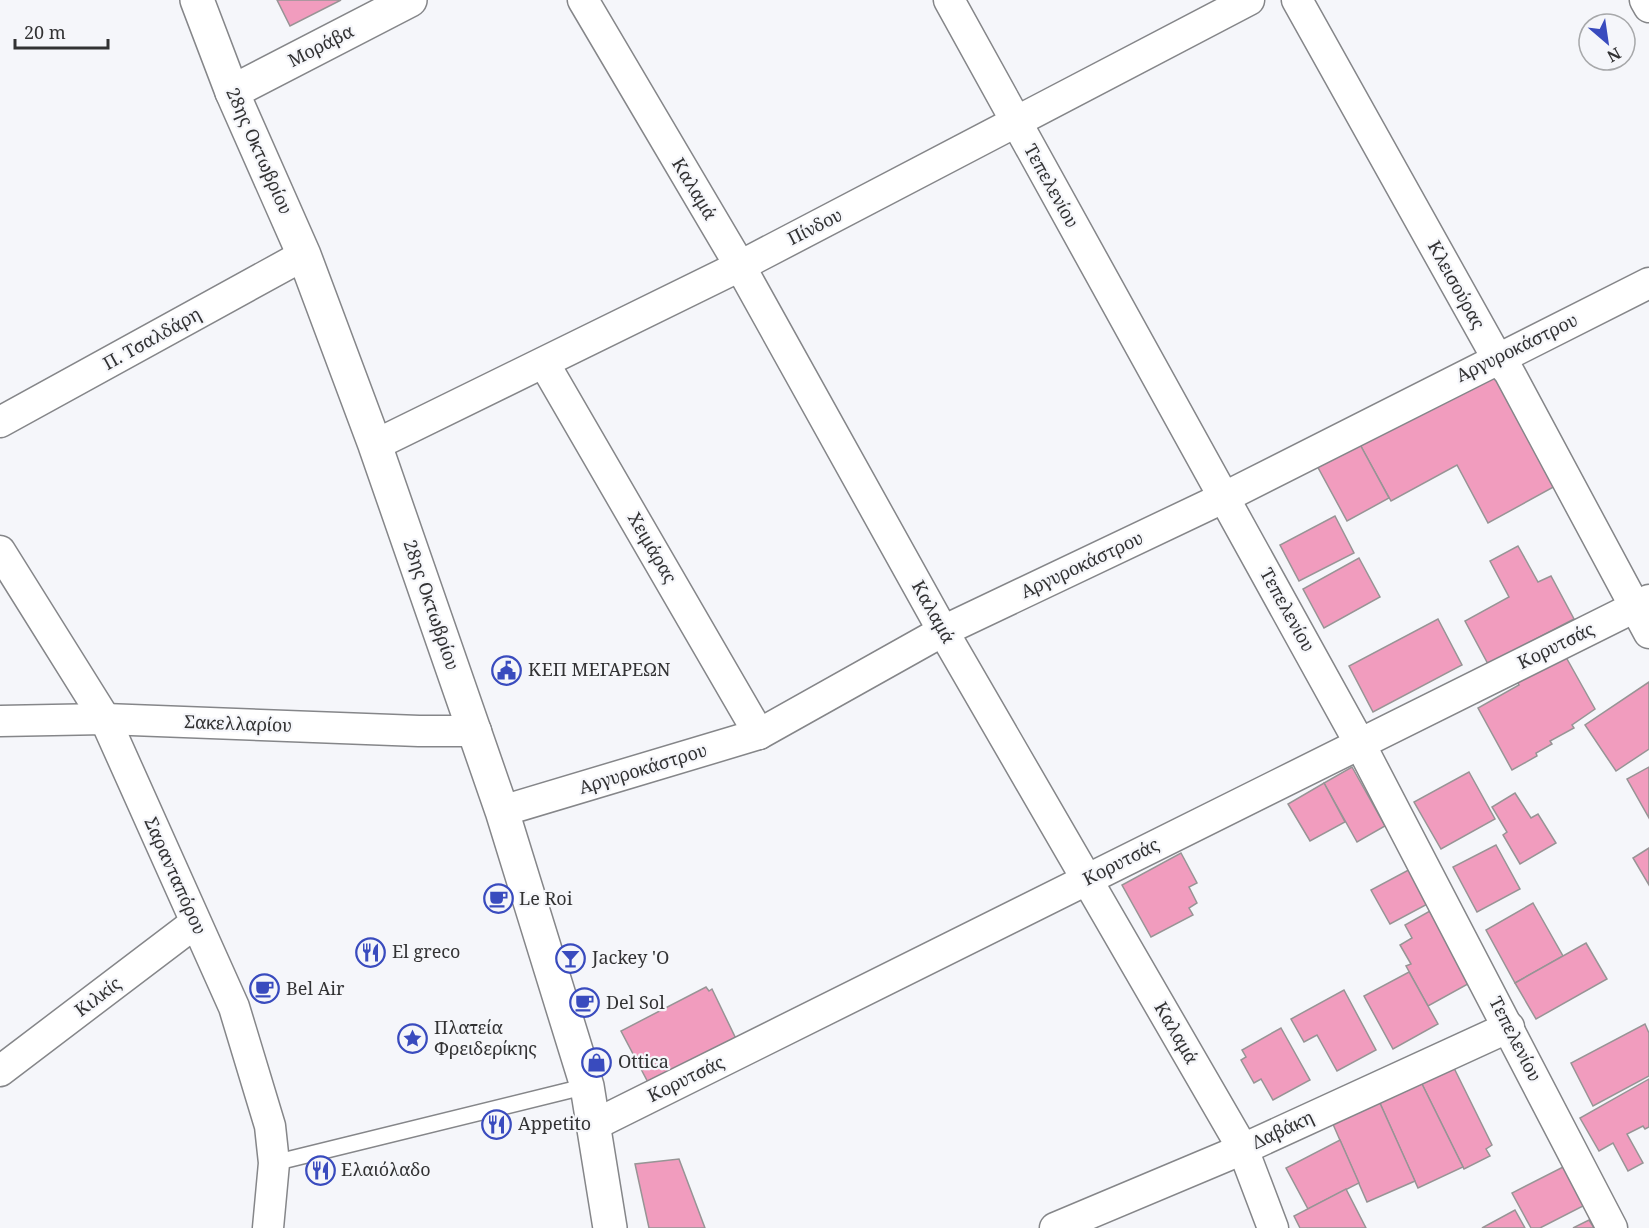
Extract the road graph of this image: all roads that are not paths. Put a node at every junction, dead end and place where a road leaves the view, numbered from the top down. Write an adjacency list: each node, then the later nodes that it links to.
1 (197, 0): 9 (street, 28ης Οκτωβρίου)
2 (410, 0): 9 (street, Μοράβα)
3 (583, 0): 12 (street, Καλαμά)
4 (949, 0): 10 (street, Τεπελενίου)
5 (1249, 0): 10 (street, Πίνδου)
6 (1298, 0): 14 (street, Κλεισούρας)
7 (1645, 0): 8 (street)
8 (1649, 7)
9 (232, 92): 11 (street, 28ης Οκτωβρίου)
10 (1016, 123): 12 (street, Πίνδου); 18 (street, Τεπελενίου)
11 (304, 255): 16 (street, Π. Τσαλδάρη); 17 (street, 28ης Οκτωβρίου)
12 (740, 266): 15 (street, Πίνδου); 21 (street, Καλαμά)
13 (1649, 283): 14 (street, Αργυροκάστρου)
14 (1497, 357): 18 (street, Αργυροκάστρου); 20 (street, Κλεισούρας)
15 (544, 363): 17 (street, Πίνδου); 26 (street, Χειμάρας)
16 (0, 422)
17 (375, 445): 25 (street, 28ης Οκτωβρίου)
18 (1225, 497): 21 (street, Αργυροκάστρου); 27 (street, Τεπελενίου)
19 (0, 551): 23 (street, Σαρανταπόρου)
20 (1642, 604): 22 (street, Κλεισούρας); 27 (street, Κορυτσάς)
21 (944, 631): 26 (street, Αργυροκάστρου); 29 (street, Καλαμά)
22 (1649, 633)
23 (105, 719): 24 (street, Σακελλαρίου); 25 (street, Σακελλαρίου); 30 (street, Σαρανταπόρου)
24 (0, 721)
25 (476, 731): 28 (street, 28ης Οκτωβρίου)
26 (759, 734): 28 (street, Αργυροκάστρου)
27 (1359, 742): 29 (street, Κορυτσάς); 31 (street, Τεπελενίου)
28 (502, 811): 33 (street, 28ης Οκτωβρίου)
29 (1086, 880): 34 (street, Κορυτσάς); 35 (street, Καλαμά)
30 (195, 923): 32 (street, Κιλκίς); 36 (street, Σαρανταπόρου)
31 (1509, 1027): 35 (street, Δαβάκη); 41 (street, Τεπελενίου)
32 (0, 1071)
33 (587, 1086): 34 (street, 28ης Οκτωβρίου); 36 (lane)
34 (594, 1125): 38 (street, 28ης Οκτωβρίου)
35 (1243, 1149): 39 (street, Δαβάκη); 40 (street, Καλαμά)
36 (274, 1163): 37 (street, Σαρανταπόρου)
37 (268, 1228)
38 (610, 1228)
39 (1055, 1228)
40 (1273, 1228)
41 (1612, 1228)

